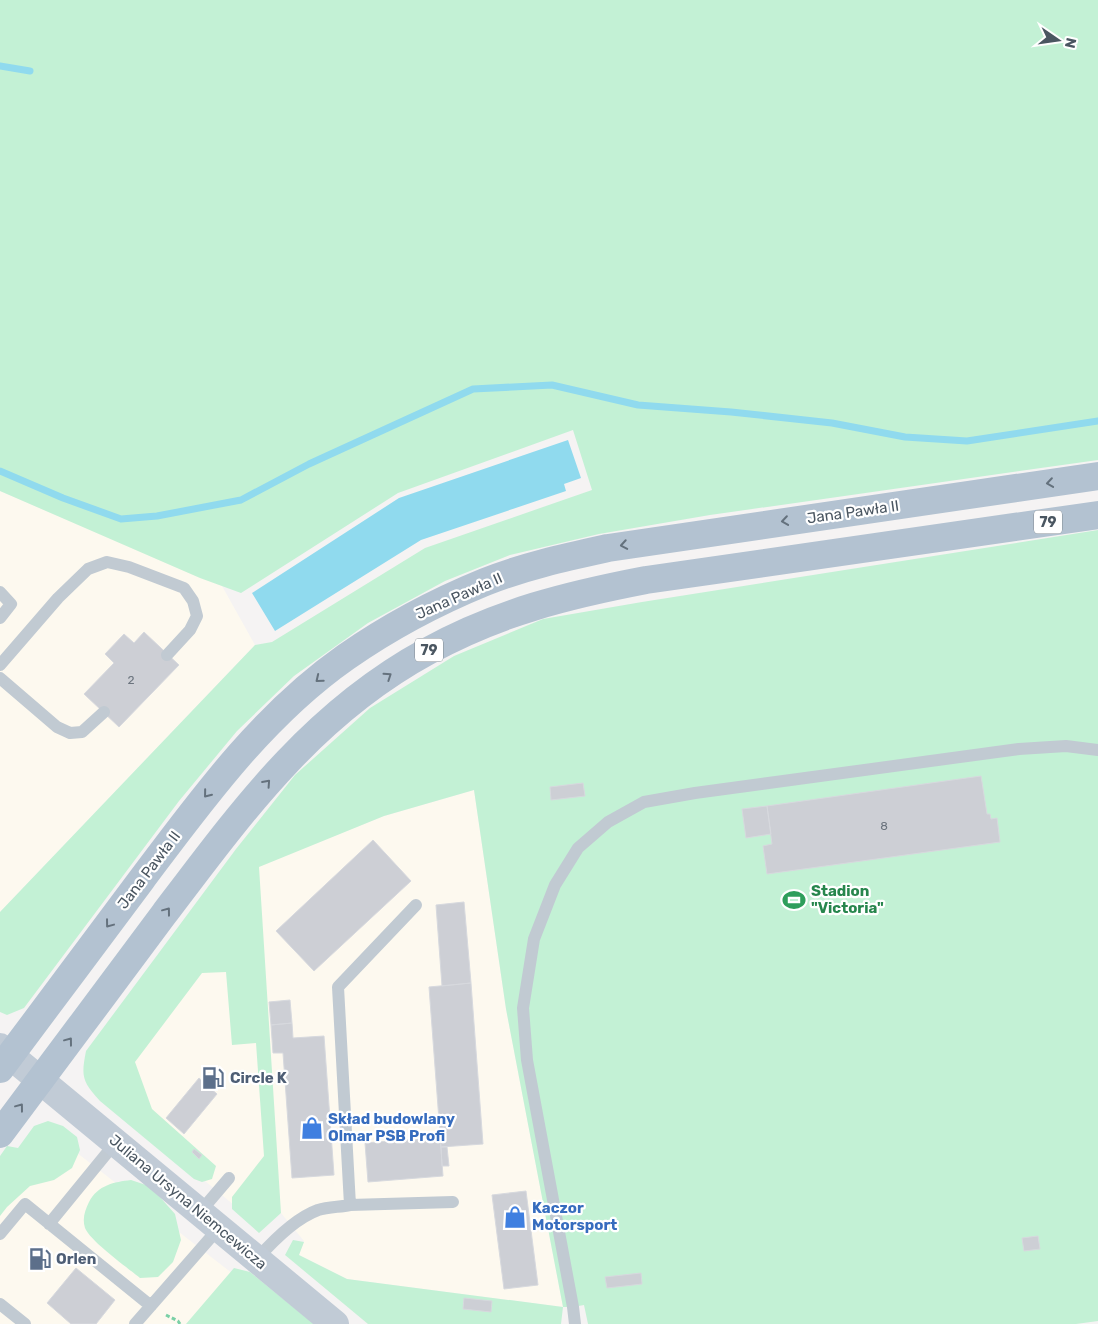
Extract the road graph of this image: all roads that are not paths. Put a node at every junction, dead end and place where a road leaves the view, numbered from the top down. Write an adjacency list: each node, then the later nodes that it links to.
1 (1098, 476): 11 (main road, Jana Pawła II / 79, one-way to 11)
2 (1098, 515): 12 (main road, 79, one-way to 2)
3 (0, 592): 4 (lane)
4 (0, 618)
5 (167, 655): 6 (lane)
6 (0, 665)
7 (0, 678): 8 (lane)
8 (104, 712)
9 (1098, 750): 27 (lane)
10 (416, 905): 17 (lane)
11 (3, 1057): 12 (street, Juliana Ursyna Niemcewicza)
12 (40, 1080): 13 (main road, 79, one-way to 12); 14 (street, Juliana Ursyna Niemcewicza)
13 (0, 1134)
14 (116, 1142): 18 (street, Juliana Ursyna Niemcewicza); 19 (lane)
15 (229, 1178): 18 (lane)
16 (453, 1202): 17 (lane)
17 (350, 1205): 21 (lane)
18 (209, 1220): 21 (street, Juliana Ursyna Niemcewicza); 23 (lane)
19 (49, 1224): 20 (lane); 23 (lane)
20 (0, 1234)
21 (257, 1259): 26 (street, Juliana Ursyna Niemcewicza)
22 (0, 1304): 24 (lane)
23 (151, 1306): 25 (lane)
24 (25, 1324)
25 (135, 1324)
26 (335, 1324)
27 (575, 1324)

